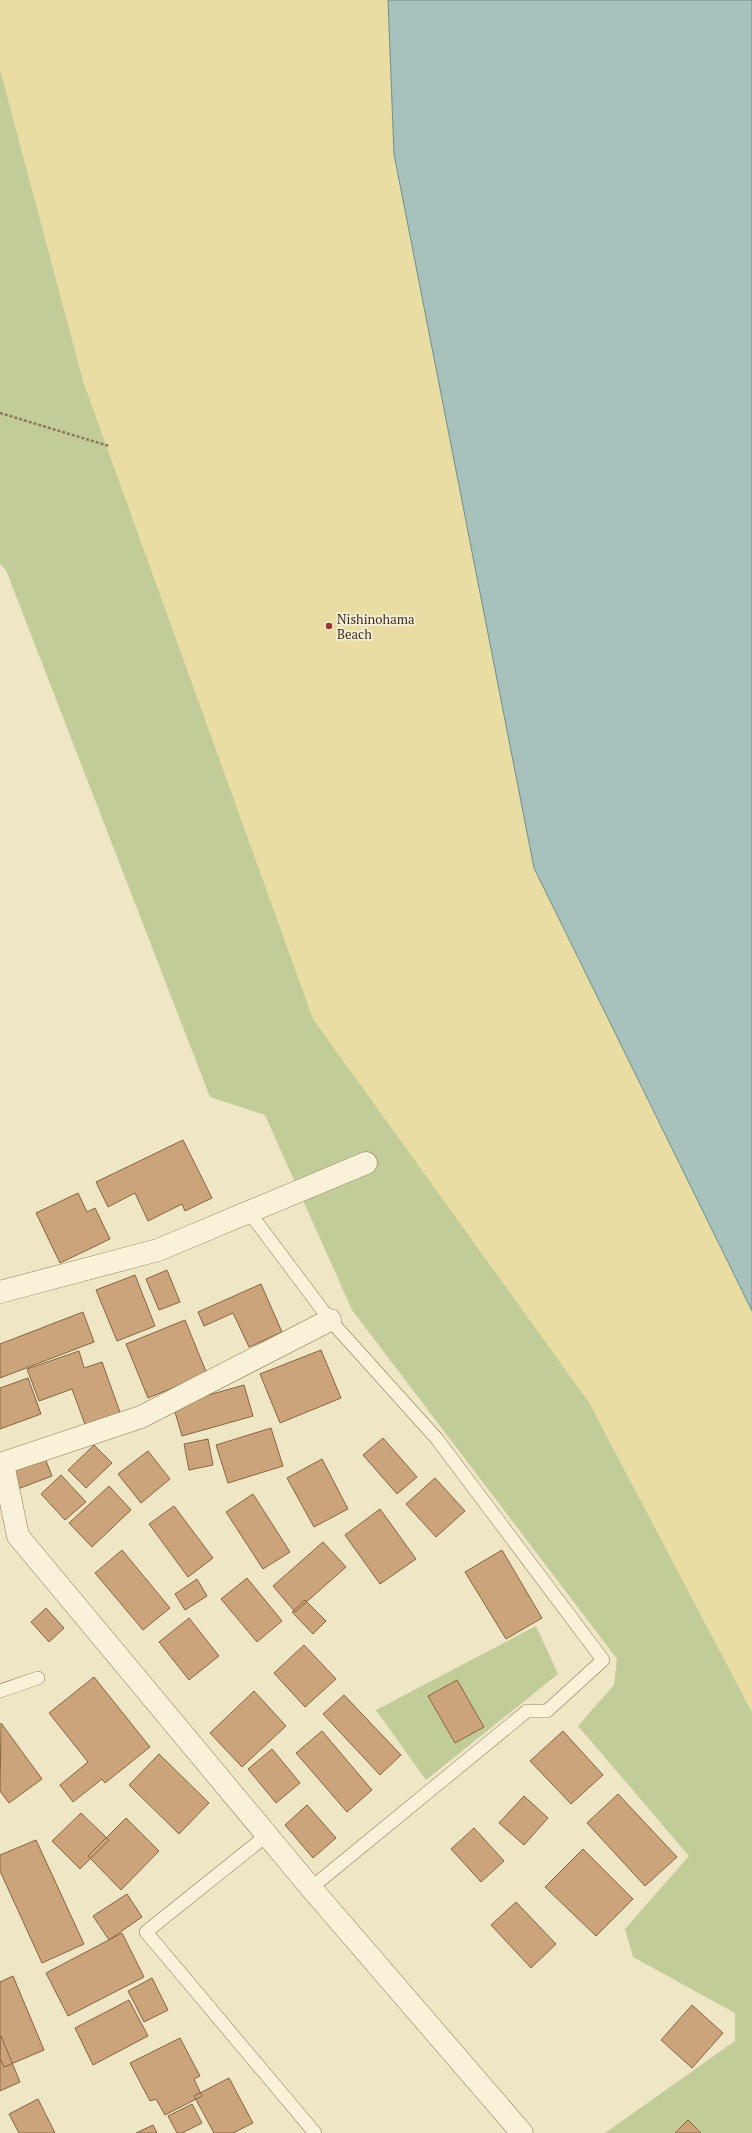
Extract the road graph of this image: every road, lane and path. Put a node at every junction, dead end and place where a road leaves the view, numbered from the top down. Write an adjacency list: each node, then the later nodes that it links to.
1 (0, 413): 2 (path)
2 (109, 446)
3 (366, 1163): 4 (street)
4 (249, 1212): 5 (street); 6 (lane)
5 (0, 1292)
6 (330, 1320): 7 (street); 11 (lane)
7 (1, 1464): 10 (street)
8 (38, 1678): 9 (lane)
9 (0, 1691)
10 (267, 1835): 11 (street); 12 (lane)
11 (311, 1888): 13 (street)
12 (315, 2133)
13 (522, 2133)

